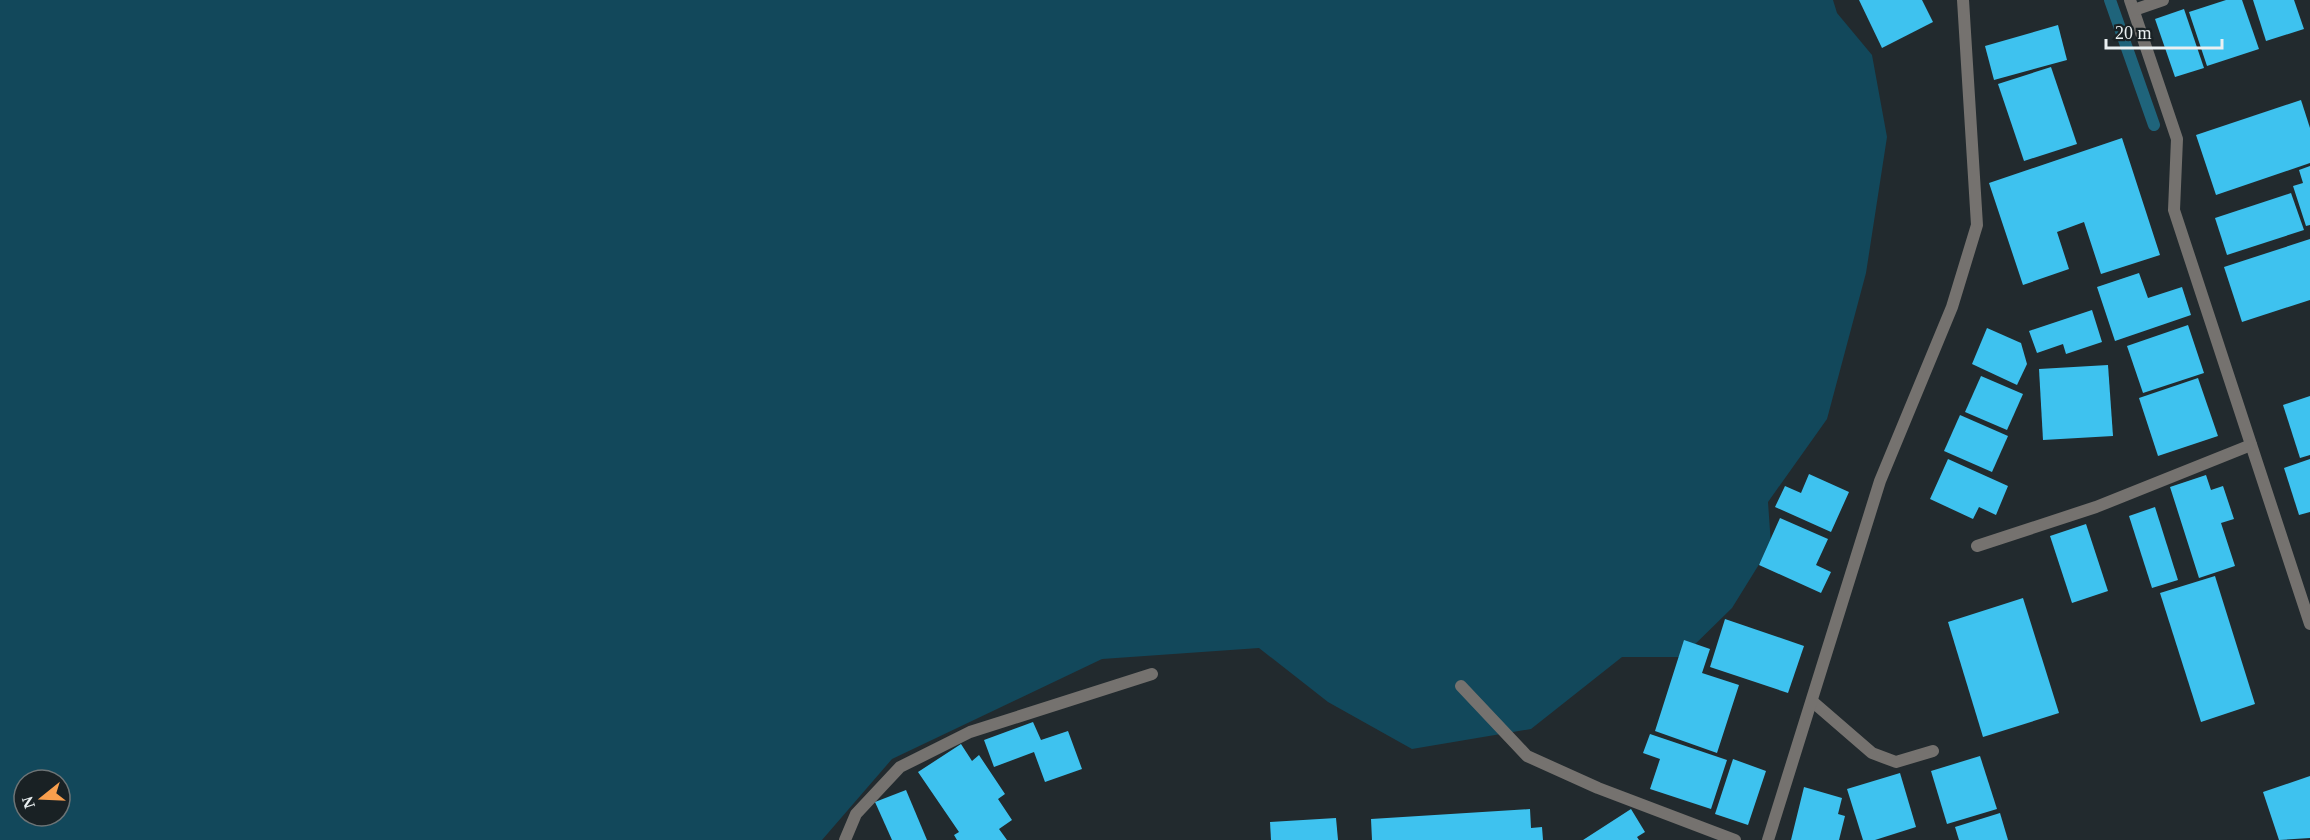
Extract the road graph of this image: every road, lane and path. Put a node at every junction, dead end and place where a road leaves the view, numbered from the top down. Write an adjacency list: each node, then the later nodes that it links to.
1 (1963, 0): 9 (street)
2 (2163, 0): 3 (street)
3 (2132, 5): 4 (street)
4 (2250, 445): 5 (street); 6 (street)
5 (1977, 546)
6 (2310, 624)
7 (1152, 674): 11 (street)
8 (1461, 686): 12 (street)
9 (1813, 702): 10 (street); 13 (street)
10 (1933, 751)
11 (845, 840)
12 (1735, 840)
13 (1768, 840)

